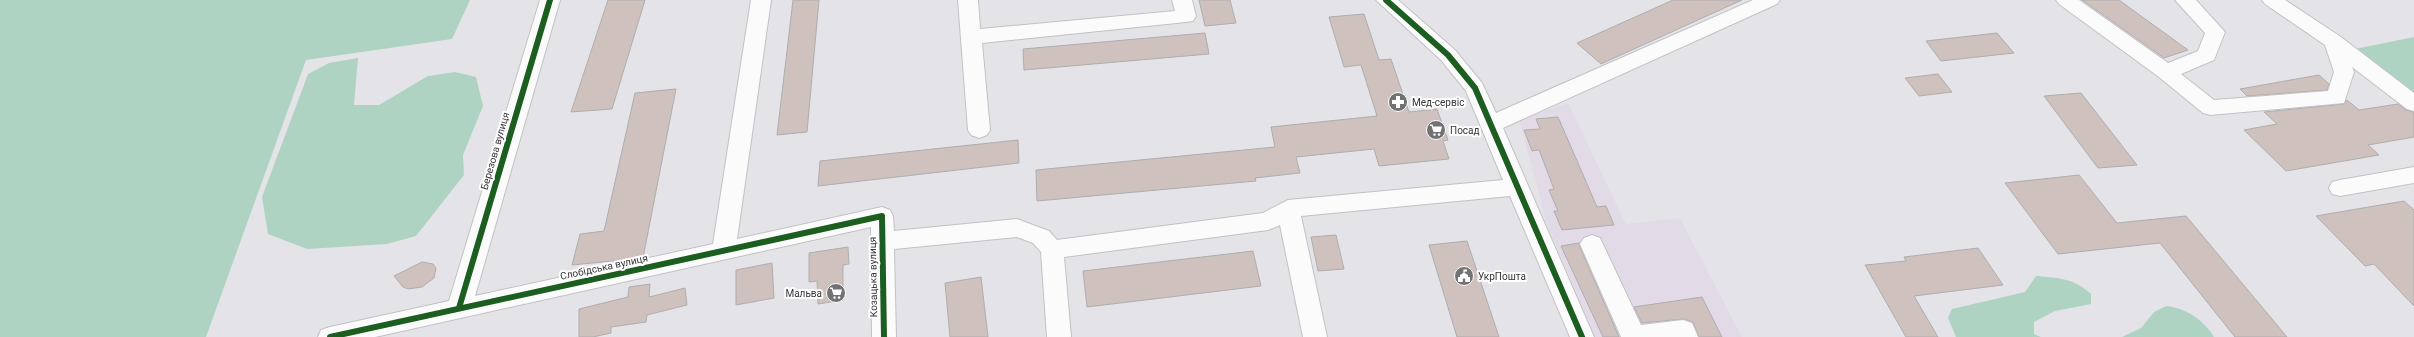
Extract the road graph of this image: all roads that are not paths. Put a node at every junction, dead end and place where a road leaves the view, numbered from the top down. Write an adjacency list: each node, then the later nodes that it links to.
1 (550, 0): 25 (street, Березова вулиця)
2 (761, 0): 24 (street)
3 (968, 0): 10 (street)
4 (1182, 0): 10 (street)
5 (1386, 0): 14 (street)
6 (1770, 0): 14 (street)
7 (2066, 0): 12 (street)
8 (2185, 0): 12 (street)
9 (2272, 0): 11 (street)
10 (971, 37): 15 (street)
11 (2334, 42): 12 (street); 13 (street)
12 (2166, 72)
13 (2414, 104)
14 (1492, 124): 17 (street)
15 (979, 130)
16 (2414, 175): 18 (street)
17 (1517, 187): 19 (street); 31 (street)
18 (2340, 188)
19 (1288, 209): 23 (street); 30 (street)
20 (882, 216): 21 (street, Козацька вулиця); 24 (street, Слобідська вулиця)
21 (883, 241): 23 (street); 28 (street, Козацька вулиця)
22 (1592, 244): 26 (street)
23 (1052, 250): 29 (street)
24 (724, 252): 25 (street, Слобідська вулиця)
25 (460, 308): 27 (street, Слобідська вулиця)
26 (1633, 336): 32 (street)
27 (330, 337)
28 (884, 337)
29 (1059, 337)
30 (1315, 337)
31 (1582, 337)
32 (1686, 337)

